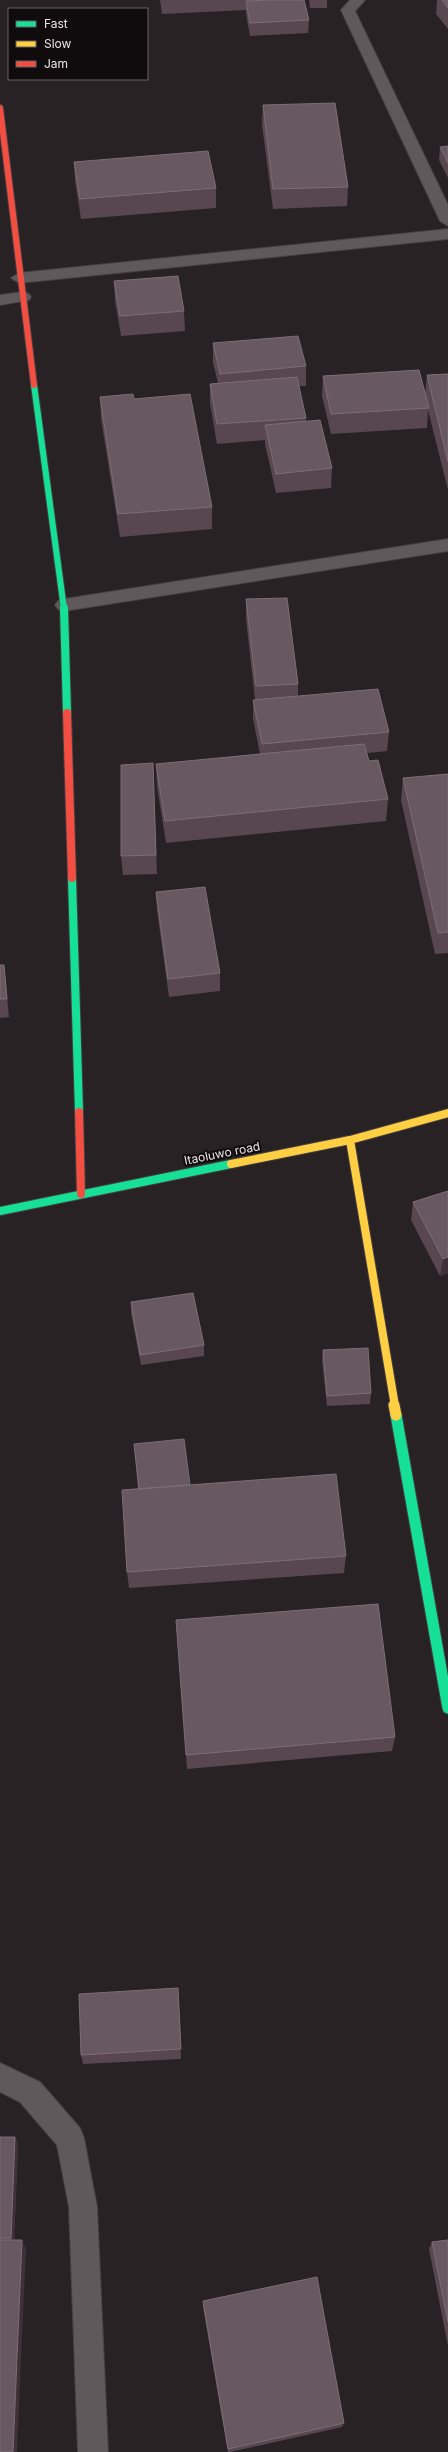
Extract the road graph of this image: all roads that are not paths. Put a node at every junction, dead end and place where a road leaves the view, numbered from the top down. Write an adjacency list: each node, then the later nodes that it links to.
1 (358, 0): 3 (street)
2 (0, 108): 5 (street)
3 (448, 221)
4 (448, 234): 5 (street)
5 (19, 278): 6 (street)
6 (23, 297): 7 (street); 9 (street)
7 (0, 300)
8 (448, 545): 9 (street)
9 (64, 605): 12 (street)
10 (448, 1113): 11 (street, Itaoluwo road)
11 (350, 1140): 12 (street, Itaoluwo road); 14 (street)
12 (82, 1194): 13 (street, Itaoluwo road)
13 (0, 1211)
14 (448, 1708)
15 (0, 2077): 16 (street)
16 (94, 2452)

